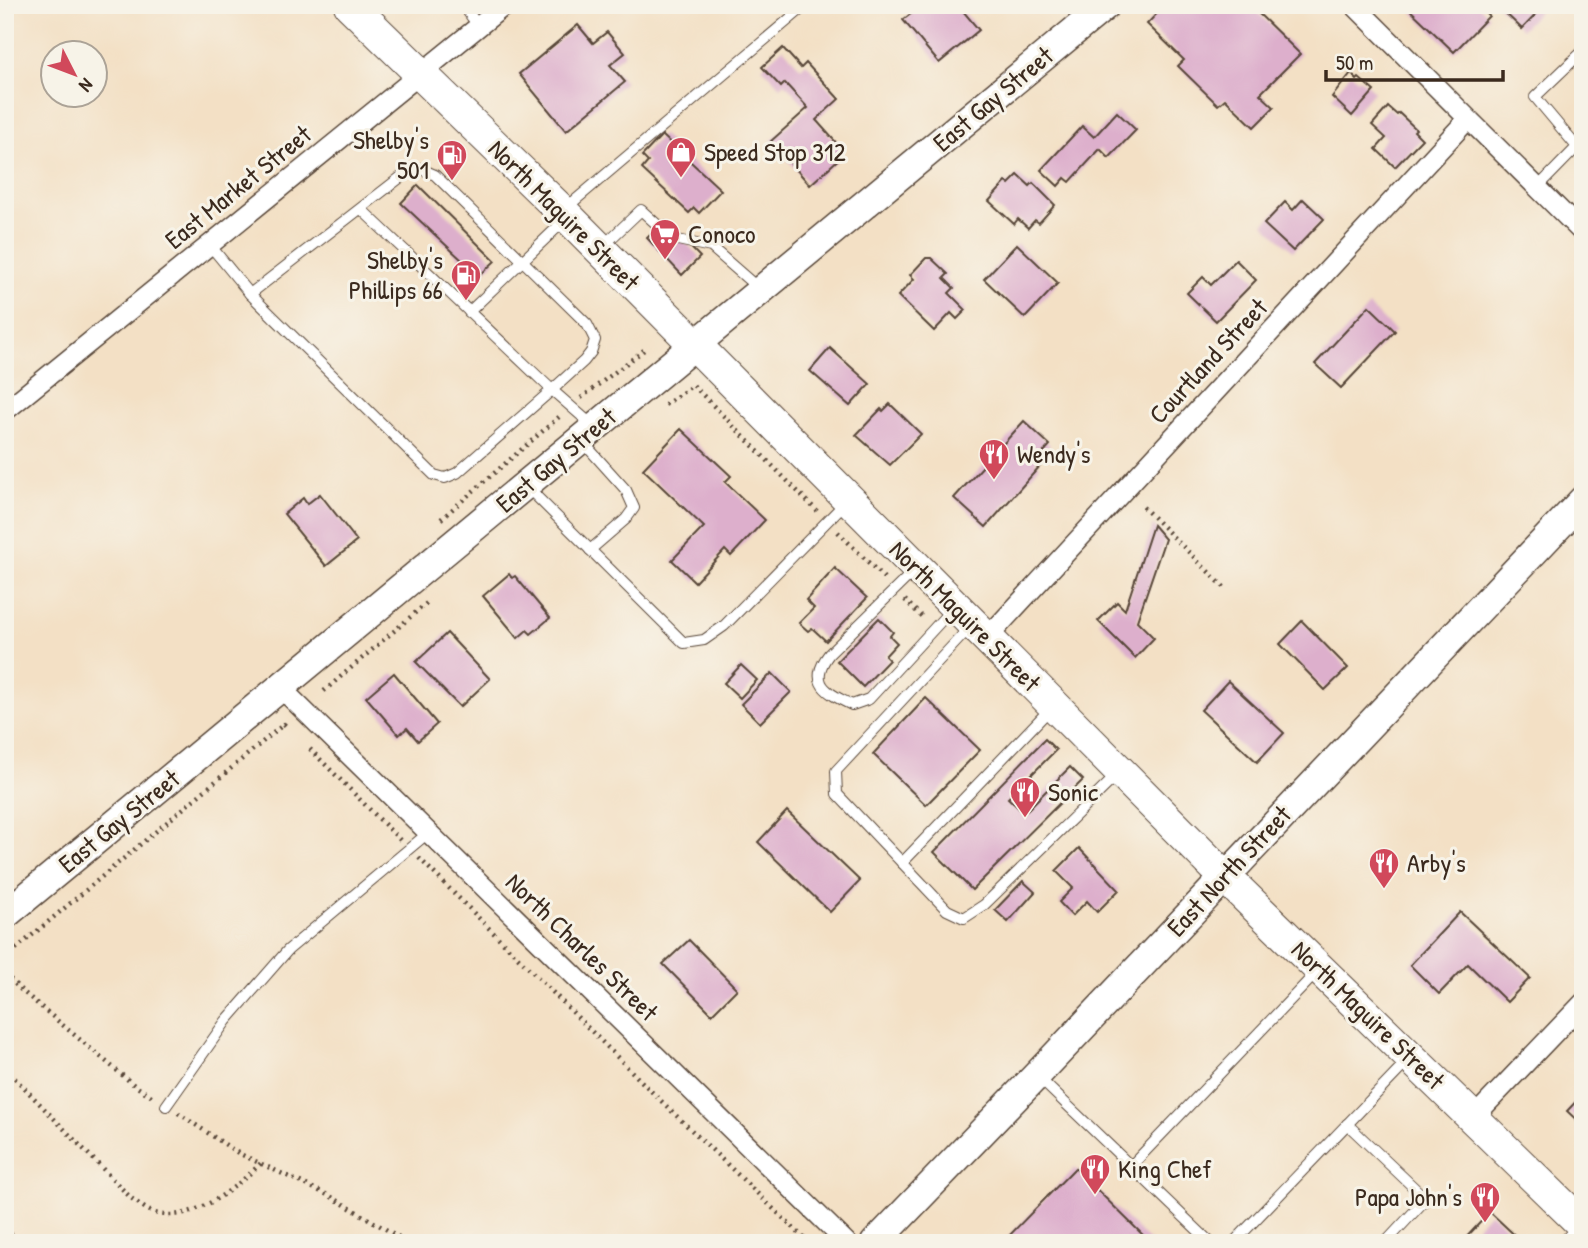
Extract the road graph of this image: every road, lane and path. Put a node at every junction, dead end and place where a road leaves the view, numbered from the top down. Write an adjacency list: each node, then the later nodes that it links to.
1 (350, 5): 9 (main road, North Maguire Street)
2 (463, 5): 7 (lane)
3 (505, 5): 7 (street, East Market Street)
4 (806, 5): 14 (lane)
5 (1107, 5): 19 (main road, East Gay Street)
6 (1354, 5): 10 (street)
7 (479, 27): 9 (street, East Market Street)
8 (1583, 51): 11 (lane)
9 (420, 74): 14 (main road, North Maguire Street); 16 (street, East Market Street)
10 (1467, 120): 12 (street); 35 (street, Courtland Street)
11 (1580, 144): 12 (lane)
12 (1537, 188): 15 (street)
13 (360, 209): 18 (lane); 20 (lane); 21 (lane)
14 (565, 214): 17 (main road, North Maguire Street); 18 (lane)
15 (1583, 233)
16 (209, 244): 20 (lane); 26 (street, East Market Street)
17 (599, 249): 19 (lane); 22 (main road, North Maguire Street)
18 (522, 260): 21 (lane); 24 (lane)
19 (761, 290): 22 (main road, East Gay Street)
20 (250, 294): 24 (lane)
21 (469, 312): 24 (lane)
22 (694, 344): 27 (main road, East Gay Street); 29 (main road, North Maguire Street)
23 (650, 346): 25 (path)
24 (552, 390): 27 (lane)
25 (583, 396)
26 (5, 411)
27 (588, 433): 28 (main road, East Gay Street); 32 (lane)
28 (526, 486): 32 (lane); 36 (main road, East Gay Street)
29 (849, 500): 32 (lane); 33 (main road, North Maguire Street)
30 (1583, 500): 44 (main road, East North Street)
31 (1143, 507): 34 (path)
32 (590, 550)
33 (917, 568): 35 (main road, North Maguire Street); 35 (lane)
34 (1227, 590)
35 (972, 622): 37 (main road, North Maguire Street); 43 (lane)
36 (281, 688): 41 (street, North Charles Street); 45 (main road, East Gay Street)
37 (1054, 705): 40 (main road, North Maguire Street); 43 (lane)
38 (294, 734): 46 (path)
39 (303, 743): 42 (path)
40 (1120, 772): 43 (lane); 44 (main road, North Maguire Street)
41 (428, 833): 42 (lane); 63 (street, North Charles Street)
42 (409, 849): 53 (lane); 62 (path)
43 (902, 863)
44 (1224, 876): 47 (main road, North Maguire Street); 52 (main road, East North Street)
45 (5, 915)
46 (5, 958)
47 (1320, 969): 50 (main road, North Maguire Street); 57 (lane)
48 (5, 974): 53 (path)
49 (1583, 1003): 54 (street)
50 (1411, 1057): 54 (main road, North Maguire Street); 55 (lane)
51 (5, 1068): 56 (path)
52 (1037, 1076): 57 (lane); 64 (main road, East North Street)
53 (166, 1106): 56 (path)
54 (1474, 1117): 58 (main road, North Maguire Street)
55 (1347, 1124): 66 (lane); 67 (lane)
56 (261, 1163): 61 (path)
57 (1131, 1166): 65 (lane)
58 (1575, 1230)
59 (5, 1233): 60 (lane)
60 (13, 1243)
61 (409, 1243)
62 (809, 1243)
63 (847, 1243)
64 (875, 1243)
65 (1211, 1243)
66 (1233, 1243)
67 (1385, 1243)

